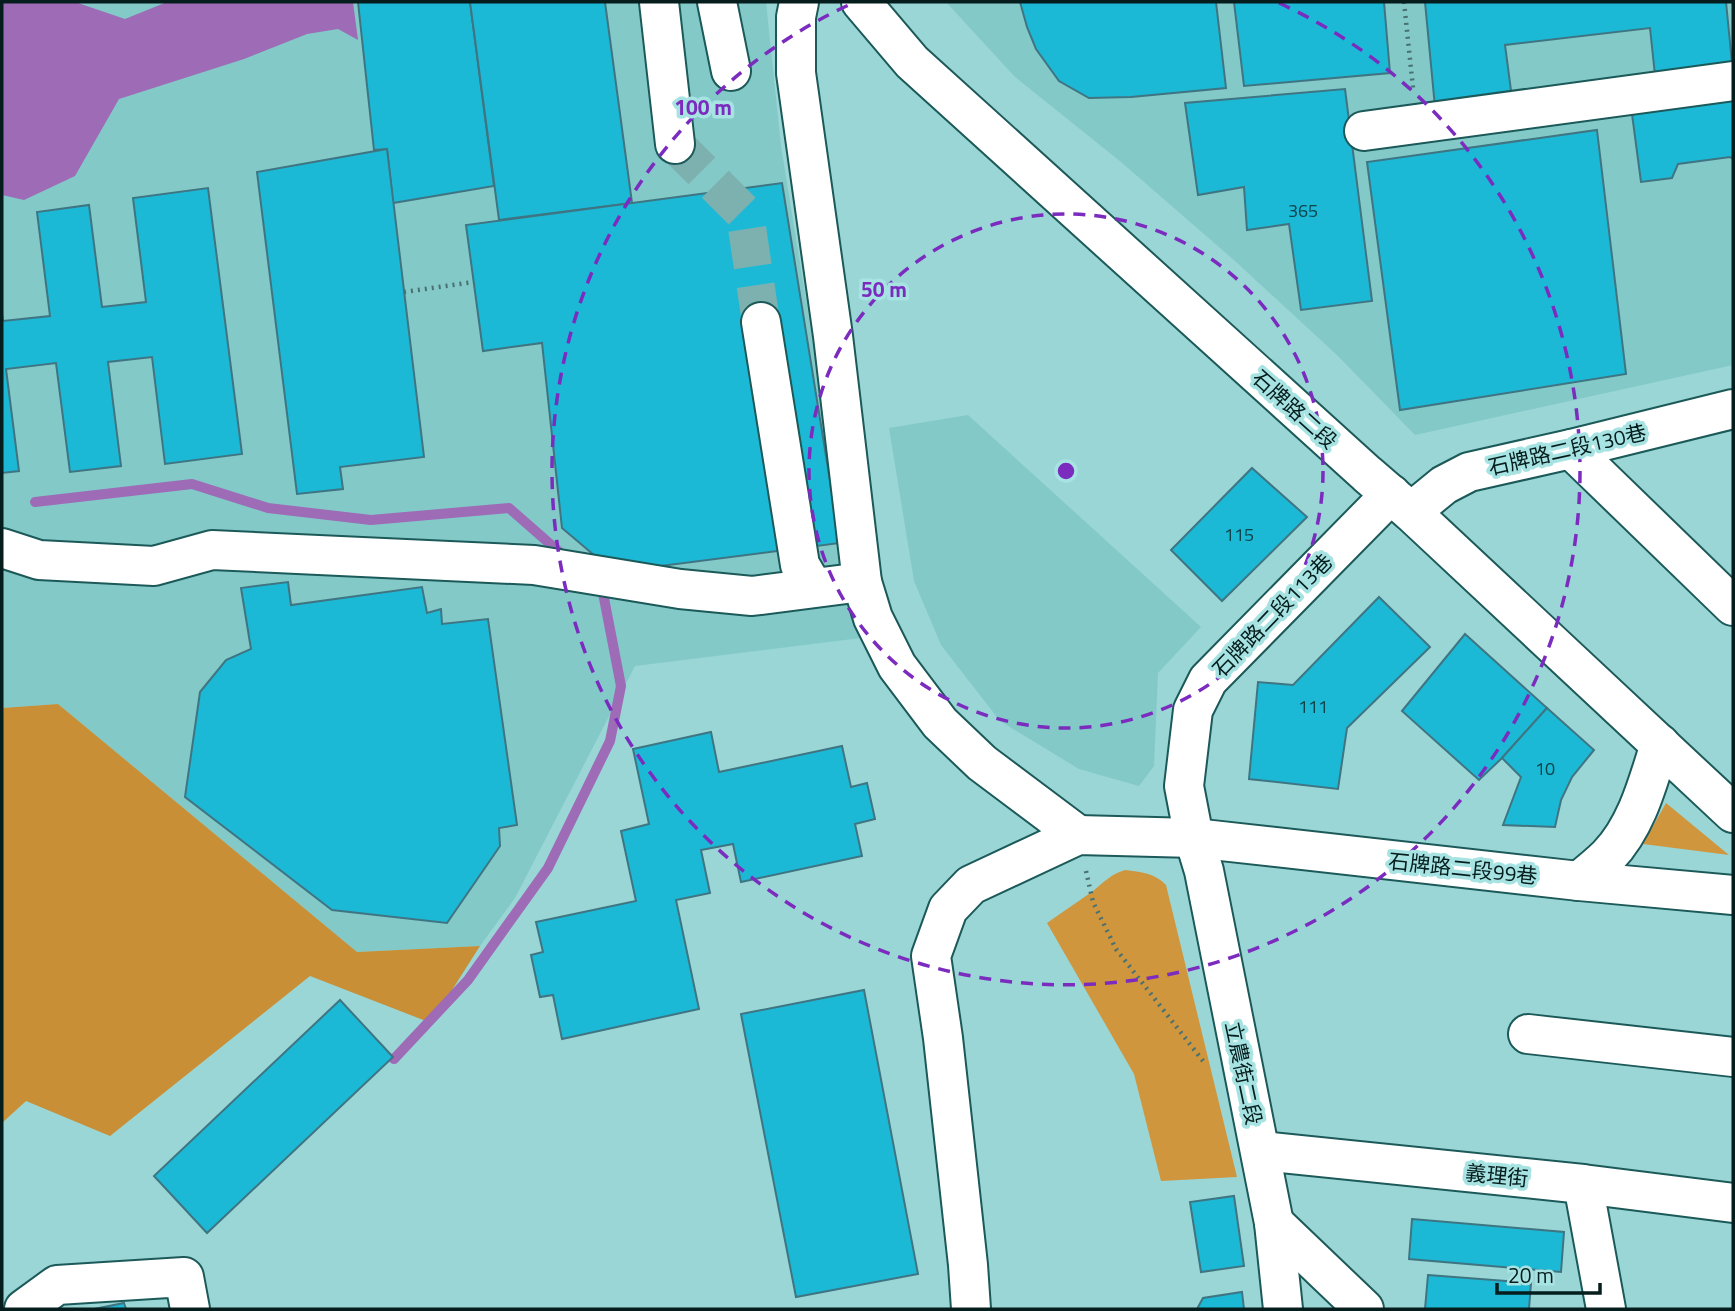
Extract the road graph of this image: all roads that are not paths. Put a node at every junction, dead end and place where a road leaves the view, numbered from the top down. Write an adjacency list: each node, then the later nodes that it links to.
1 (659, 2): 8 (street)
2 (717, 2): 5 (street)
3 (799, 2): 14 (street)
4 (861, 2): 12 (street, 石牌路二段)
5 (731, 71)
6 (1733, 81): 7 (street)
7 (1364, 131)
8 (675, 144)
9 (761, 322): 15 (street)
10 (1733, 409): 11 (street, 石牌路二段130巷)
11 (1571, 449): 12 (street, 石牌路二段130巷); 16 (street)
12 (1401, 503): 17 (street, 石牌路二段); 20 (street, 石牌路二段113巷)
13 (2, 548): 15 (street)
14 (862, 582): 15 (street); 19 (street)
15 (813, 587)
16 (1733, 606)
17 (1661, 744): 18 (street, 石牌路二段); 21 (street)
18 (1733, 813)
19 (1078, 835): 20 (street, 石牌路二段99巷); 31 (street)
20 (1194, 838): 21 (street, 石牌路二段99巷); 25 (street, 立農街二段)
21 (1579, 881): 22 (street, 石牌路二段99巷)
22 (1733, 895)
23 (1528, 1034): 24 (street)
24 (1733, 1057)
25 (1261, 1151): 26 (street, 義理街); 28 (street, 立農街二段)
26 (1583, 1184): 27 (street, 義理街); 34 (street)
27 (1733, 1203)
28 (1274, 1223): 32 (street, 立農街二段); 33 (street)
29 (24, 1309): 30 (street)
30 (190, 1309)
31 (971, 1309)
32 (1283, 1309)
33 (1364, 1309)
34 (1606, 1309)

